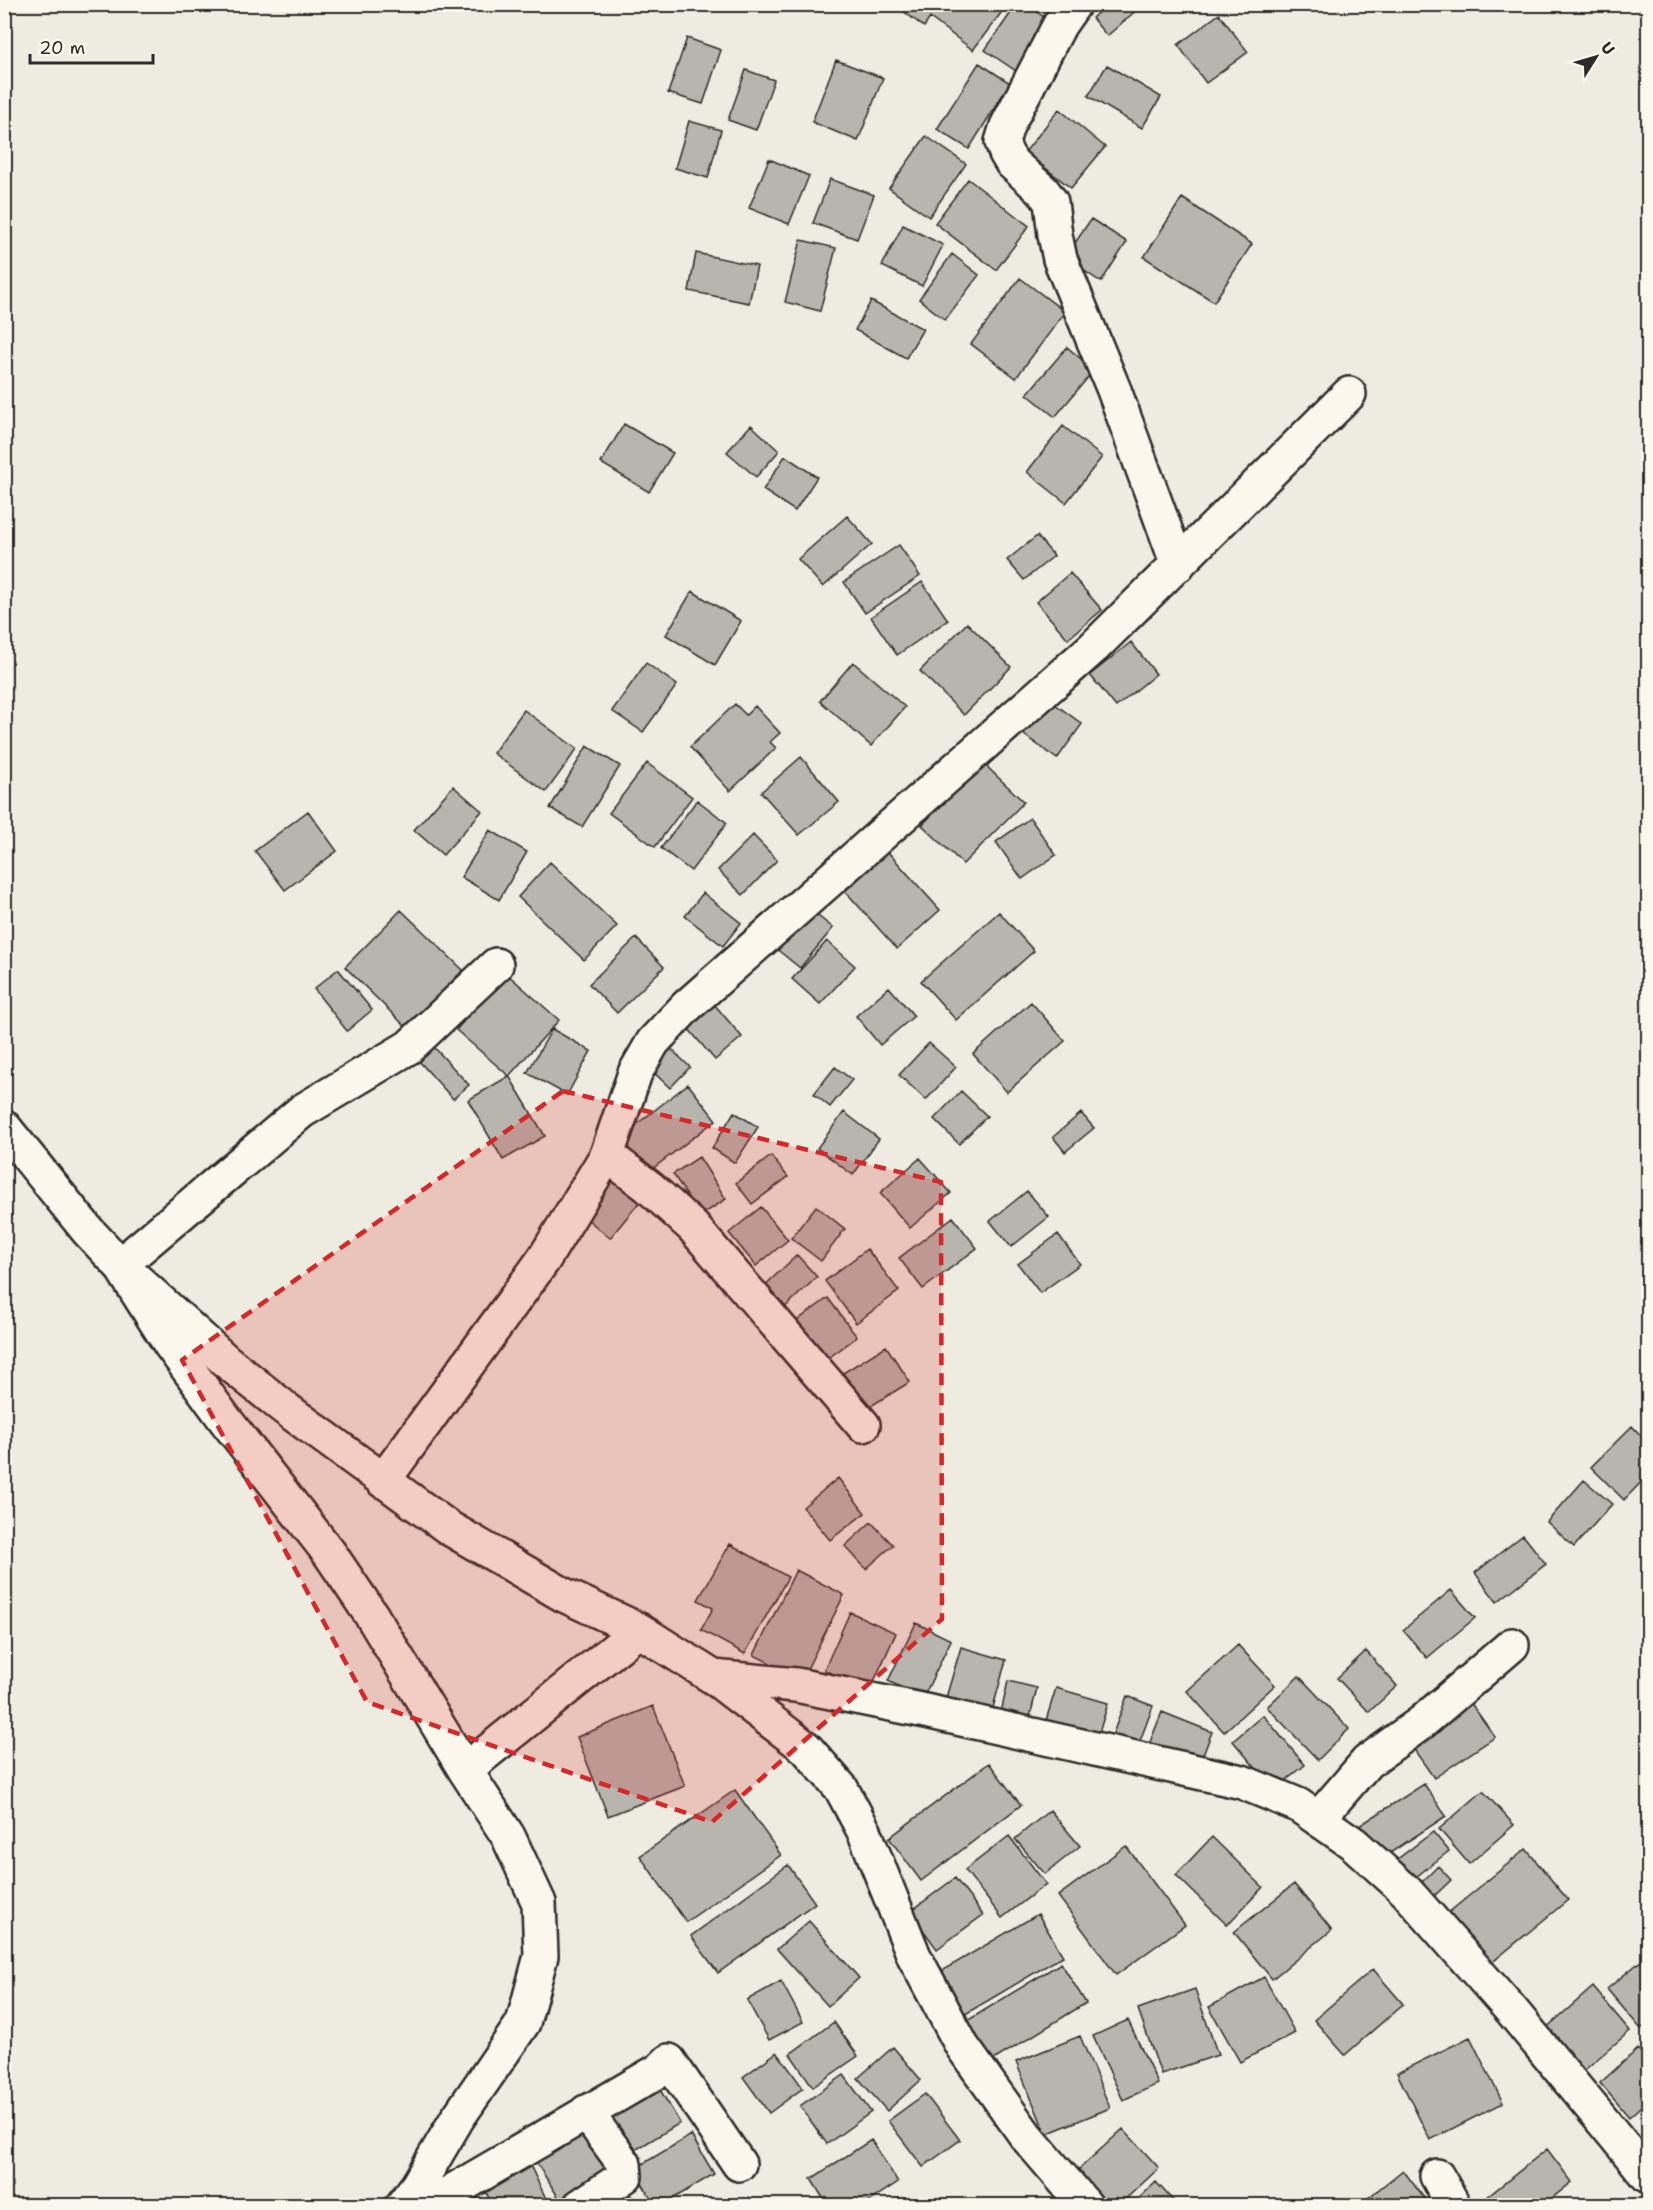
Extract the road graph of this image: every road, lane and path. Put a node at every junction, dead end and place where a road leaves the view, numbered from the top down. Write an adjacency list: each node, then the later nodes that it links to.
1 (1074, 4): 3 (street)
2 (1349, 394): 3 (street)
3 (1178, 565): 6 (street)
4 (496, 965): 7 (street)
5 (4, 1127): 7 (street)
6 (607, 1155): 8 (street); 9 (street)
7 (120, 1265): 9 (street); 13 (street)
8 (863, 1425)
9 (383, 1481): 10 (street)
10 (639, 1630): 12 (street); 13 (street)
11 (1512, 1645): 14 (street)
12 (713, 1677): 14 (street); 22 (street)
13 (465, 1770): 19 (street)
14 (1318, 1819): 18 (street)
15 (585, 2112): 16 (street); 20 (street); 21 (street)
16 (739, 2164)
17 (1437, 2176): 23 (street)
18 (1648, 2176)
19 (402, 2205)
20 (427, 2205)
21 (580, 2205)
22 (1086, 2205)
23 (1454, 2205)

